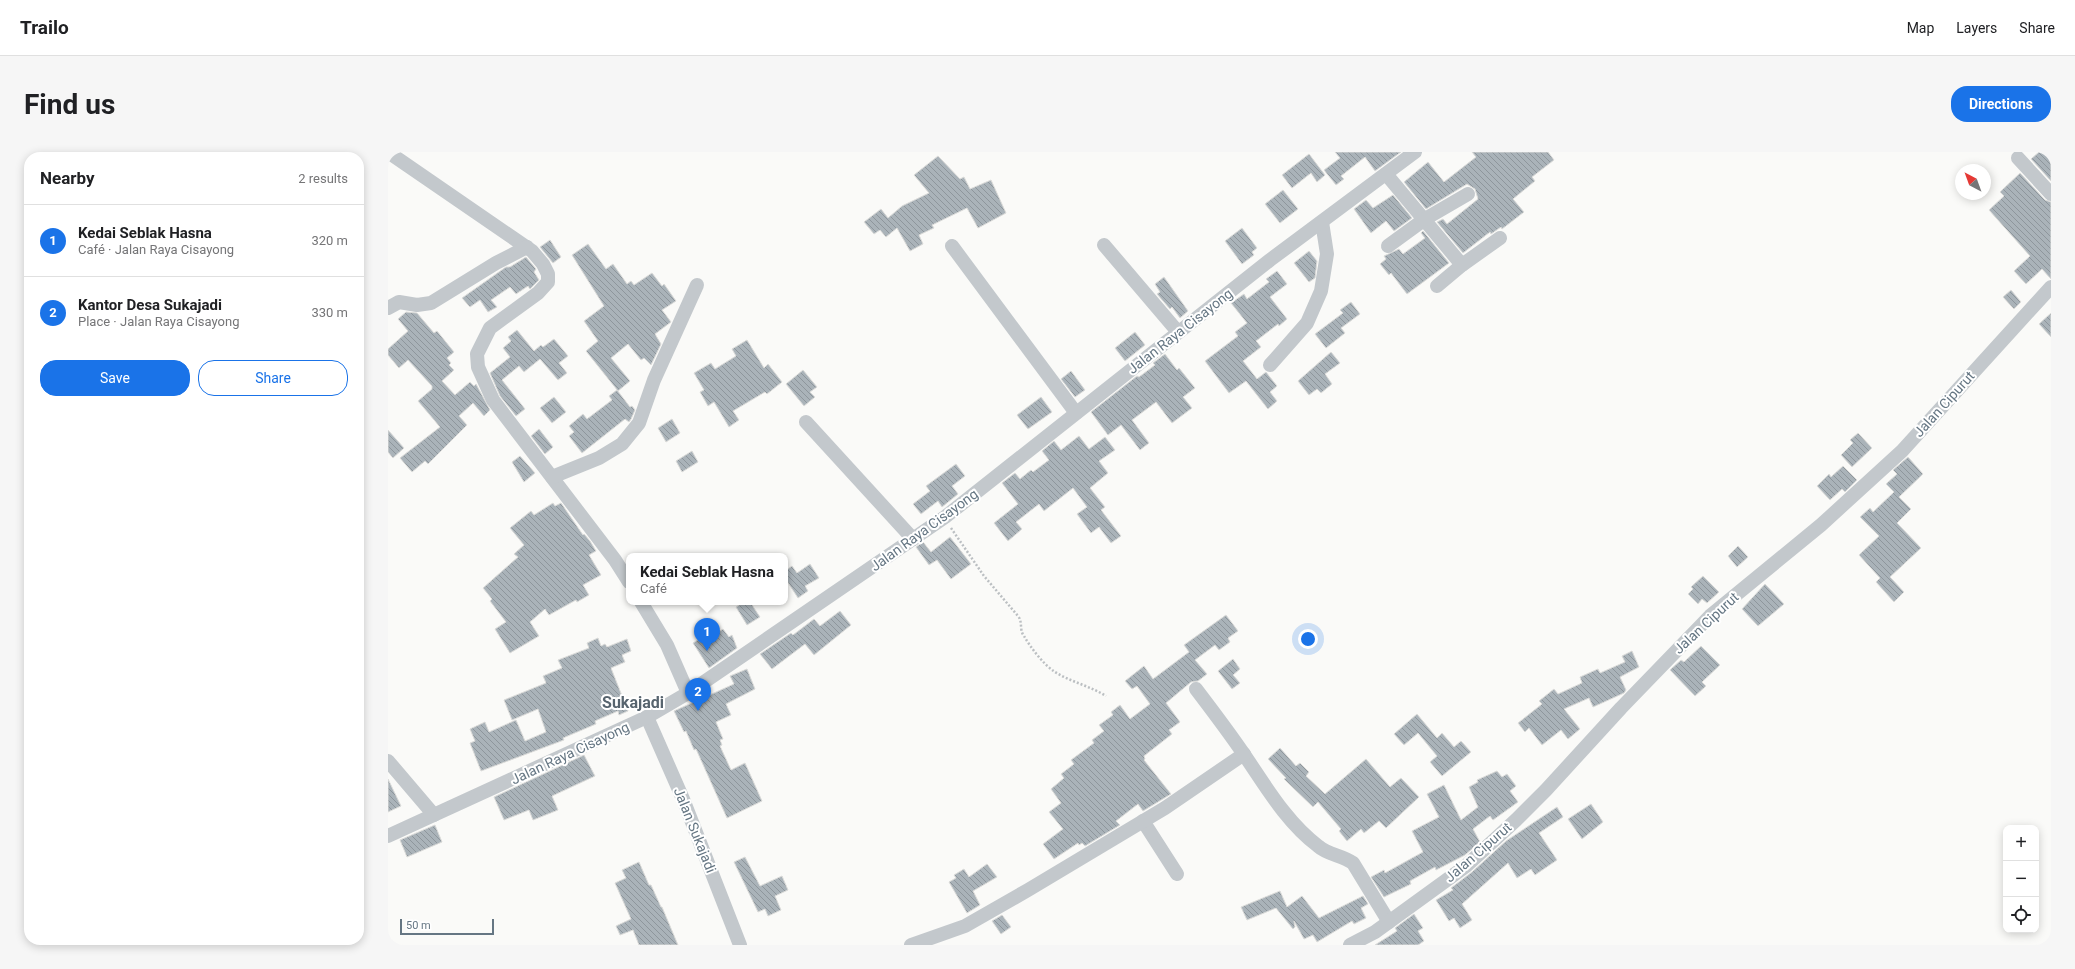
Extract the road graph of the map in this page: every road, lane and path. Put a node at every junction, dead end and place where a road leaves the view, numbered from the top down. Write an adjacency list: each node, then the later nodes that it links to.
1 (388, 152): 13 (street)
2 (1415, 152): 4 (street, Jalan Raya Cisayong)
3 (2018, 158): 6 (street)
4 (1386, 174): 7 (street); 8 (street, Jalan Raya Cisayong)
5 (1468, 194): 7 (street)
6 (2051, 194)
7 (1425, 219): 12 (street); 14 (street)
8 (1322, 222): 19 (street, Jalan Raya Cisayong); 20 (street)
9 (1500, 238): 14 (street)
10 (1104, 245): 19 (street)
11 (952, 246): 21 (street)
12 (1388, 246)
13 (527, 247): 18 (street); 23 (street)
14 (1462, 265): 16 (street)
15 (697, 285): 23 (street)
16 (1438, 286)
17 (2051, 287): 38 (street, Jalan Cipurut)
18 (388, 308)
19 (1178, 332): 21 (street, Jalan Raya Cisayong)
20 (1270, 365)
21 (1076, 413): 24 (street, Jalan Raya Cisayong)
22 (806, 422): 25 (street)
23 (552, 477): 26 (street)
24 (944, 517): 25 (street, Jalan Raya Cisayong); 30 (path)
25 (913, 539): 29 (street, Jalan Raya Cisayong)
26 (626, 577)
27 (643, 605): 29 (street)
28 (1196, 689): 32 (street)
29 (688, 693): 31 (street, Jalan Raya Cisayong)
30 (1106, 696)
31 (647, 717): 34 (street, Jalan Raya Cisayong); 39 (street, Jalan Sukajadi)
32 (1244, 754): 35 (street); 38 (street)
33 (388, 761): 34 (street)
34 (434, 815): 36 (street, Jalan Raya Cisayong)
35 (1143, 821): 37 (street); 40 (street)
36 (388, 836)
37 (1177, 874)
38 (1389, 922): 41 (street, Jalan Cipurut)
39 (740, 945)
40 (910, 945)
41 (1350, 945)

